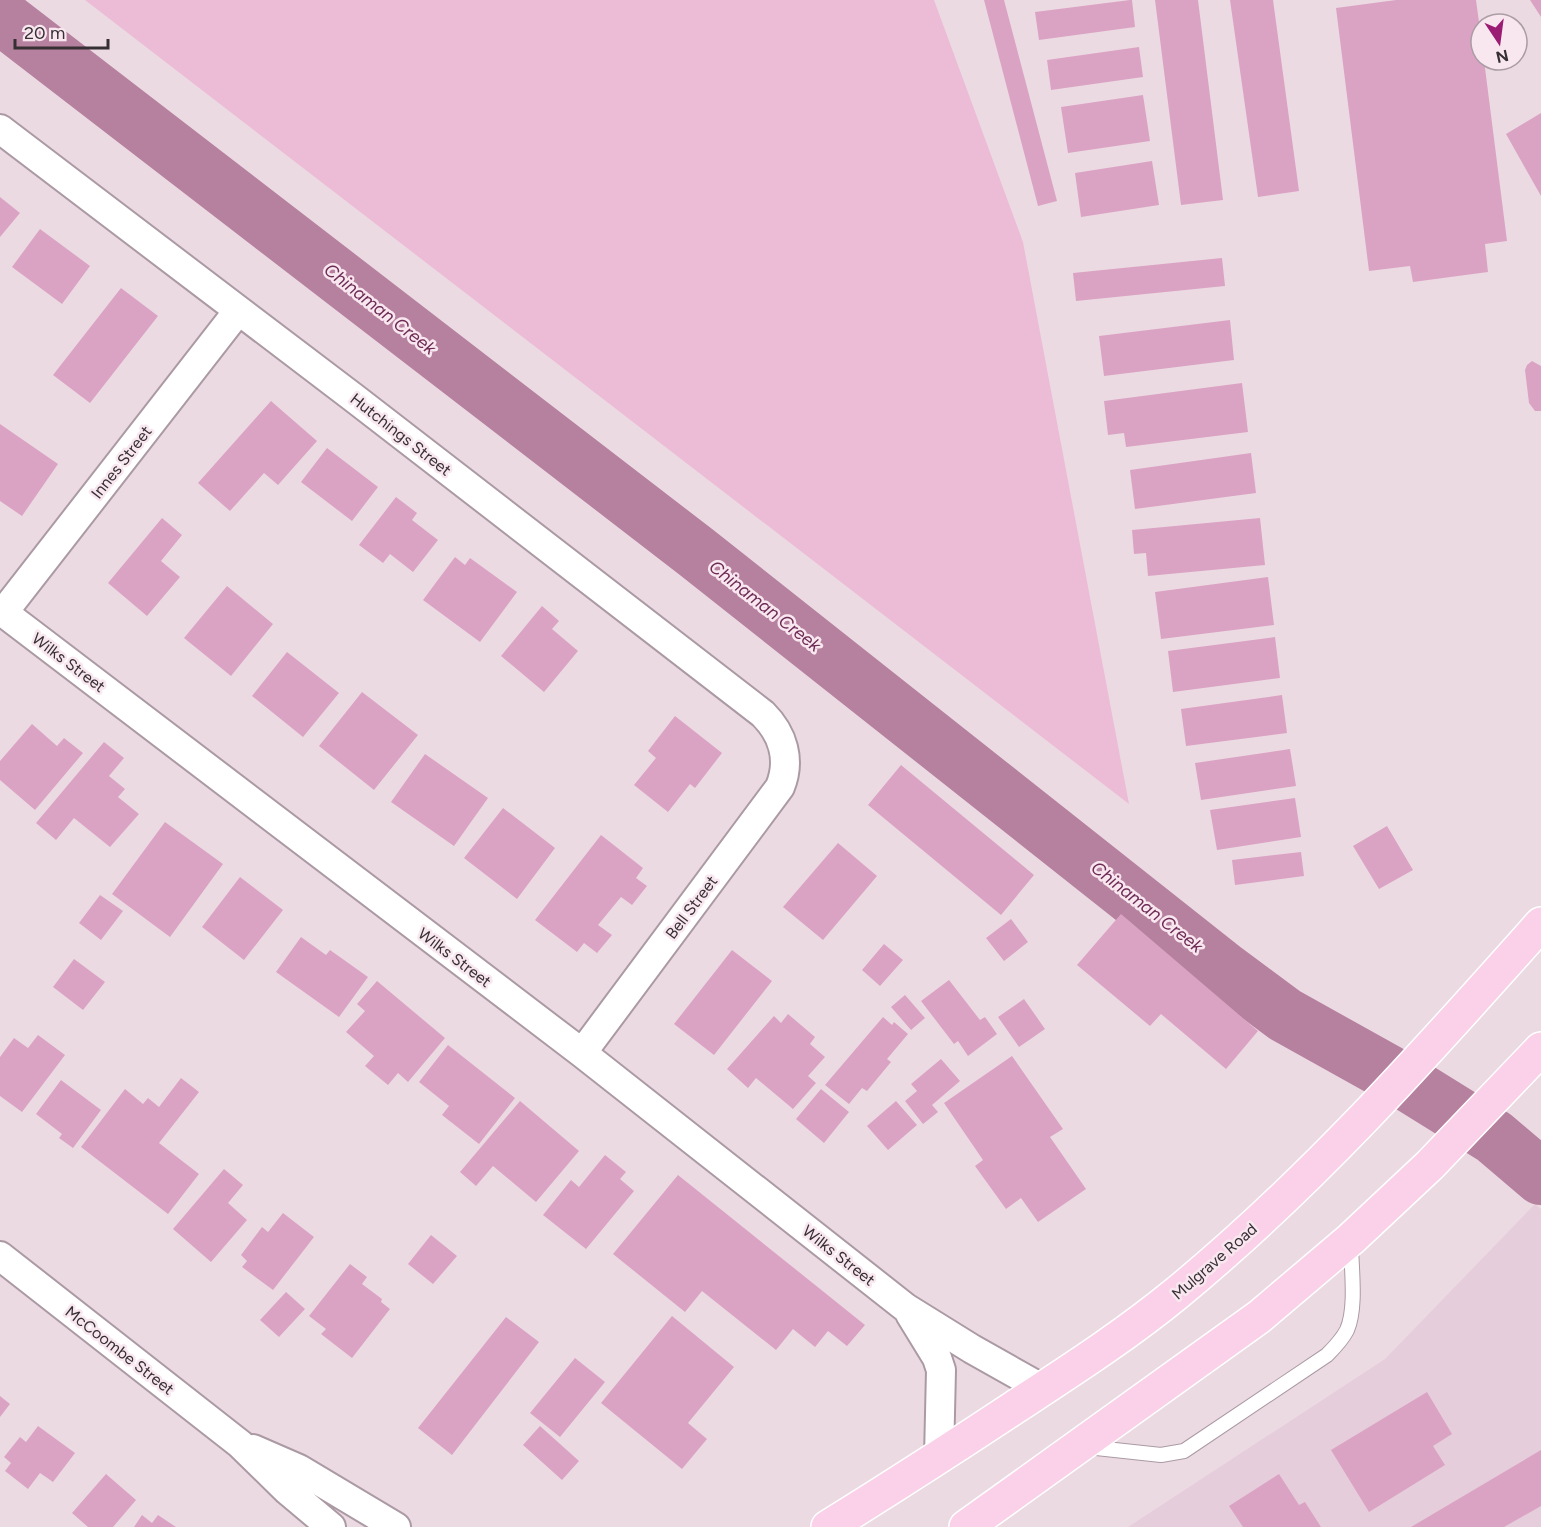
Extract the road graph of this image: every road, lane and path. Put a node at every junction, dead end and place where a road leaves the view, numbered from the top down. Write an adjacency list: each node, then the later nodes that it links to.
1 (0, 129): 2 (street, Hutchings Street)
2 (238, 310): 3 (street, Innes Street); 4 (street, Hutchings Street)
3 (2, 611): 7 (street, Wilks Street)
4 (785, 754): 7 (street, Bell Street)
5 (1541, 924): 11 (main road, Mulgrave Road)
6 (1541, 1049): 8 (main road)
7 (582, 1053): 10 (street, Wilks Street)
8 (1351, 1239): 13 (main road); 13 (lane)
9 (0, 1256): 12 (street, McCoombe Street)
10 (906, 1308): 11 (street, Wilks Street); 14 (street, Wilks Street)
11 (1043, 1389): 14 (main road, Mulgrave Road)
12 (240, 1444): 15 (street, McCoombe Street); 16 (street, McCoombe Street)
13 (1081, 1446): 18 (main road)
14 (939, 1457): 17 (main road, Mulgrave Road)
15 (331, 1527)
16 (396, 1527)
17 (828, 1527)
18 (966, 1527)

